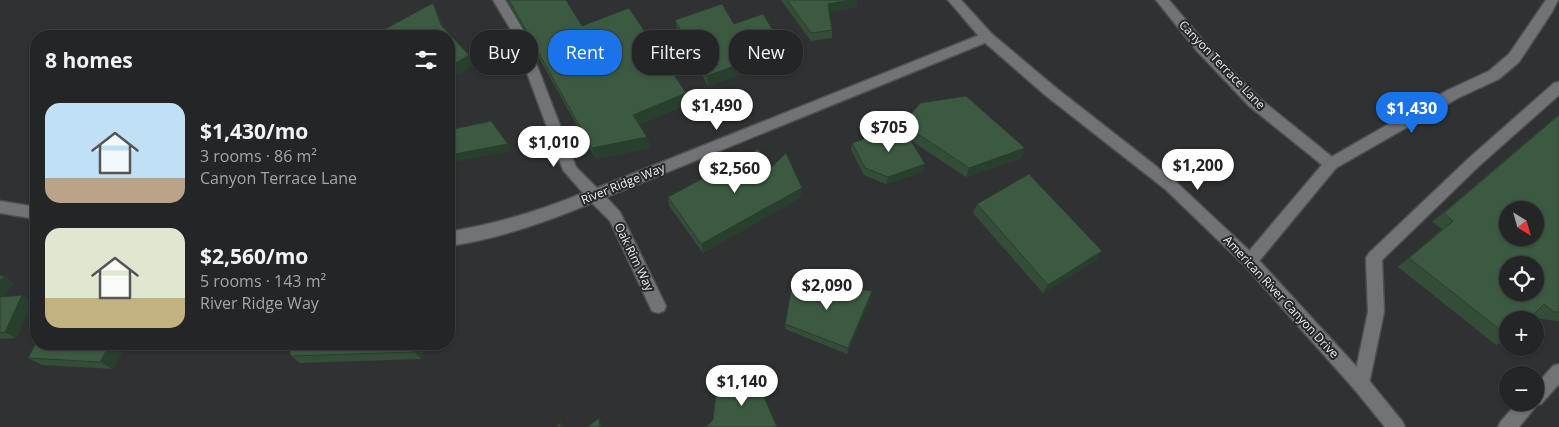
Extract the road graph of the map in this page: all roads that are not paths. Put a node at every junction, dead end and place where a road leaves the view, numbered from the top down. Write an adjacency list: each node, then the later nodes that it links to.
1 (499, 0): 8 (street, Oak Rim Way)
2 (954, 0): 5 (street, American River Canyon Drive)
3 (1162, 0): 7 (street, Canyon Terrace Lane)
4 (1552, 0): 7 (street)
5 (988, 37): 8 (street, River Ridge Way); 12 (street, American River Canyon Drive)
6 (1559, 88): 15 (street)
7 (1331, 164): 12 (street)
8 (595, 196): 11 (street, River Ridge Way); 13 (street, Oak Rim Way)
9 (0, 207): 10 (street)
10 (30, 212)
11 (455, 237)
12 (1250, 261): 15 (street, American River Canyon Drive)
13 (658, 306)
14 (1559, 372): 16 (street)
15 (1361, 384): 18 (street, American River Canyon Drive)
16 (1544, 388)
17 (1522, 411): 19 (street)
18 (1396, 427)
19 (1507, 427)

